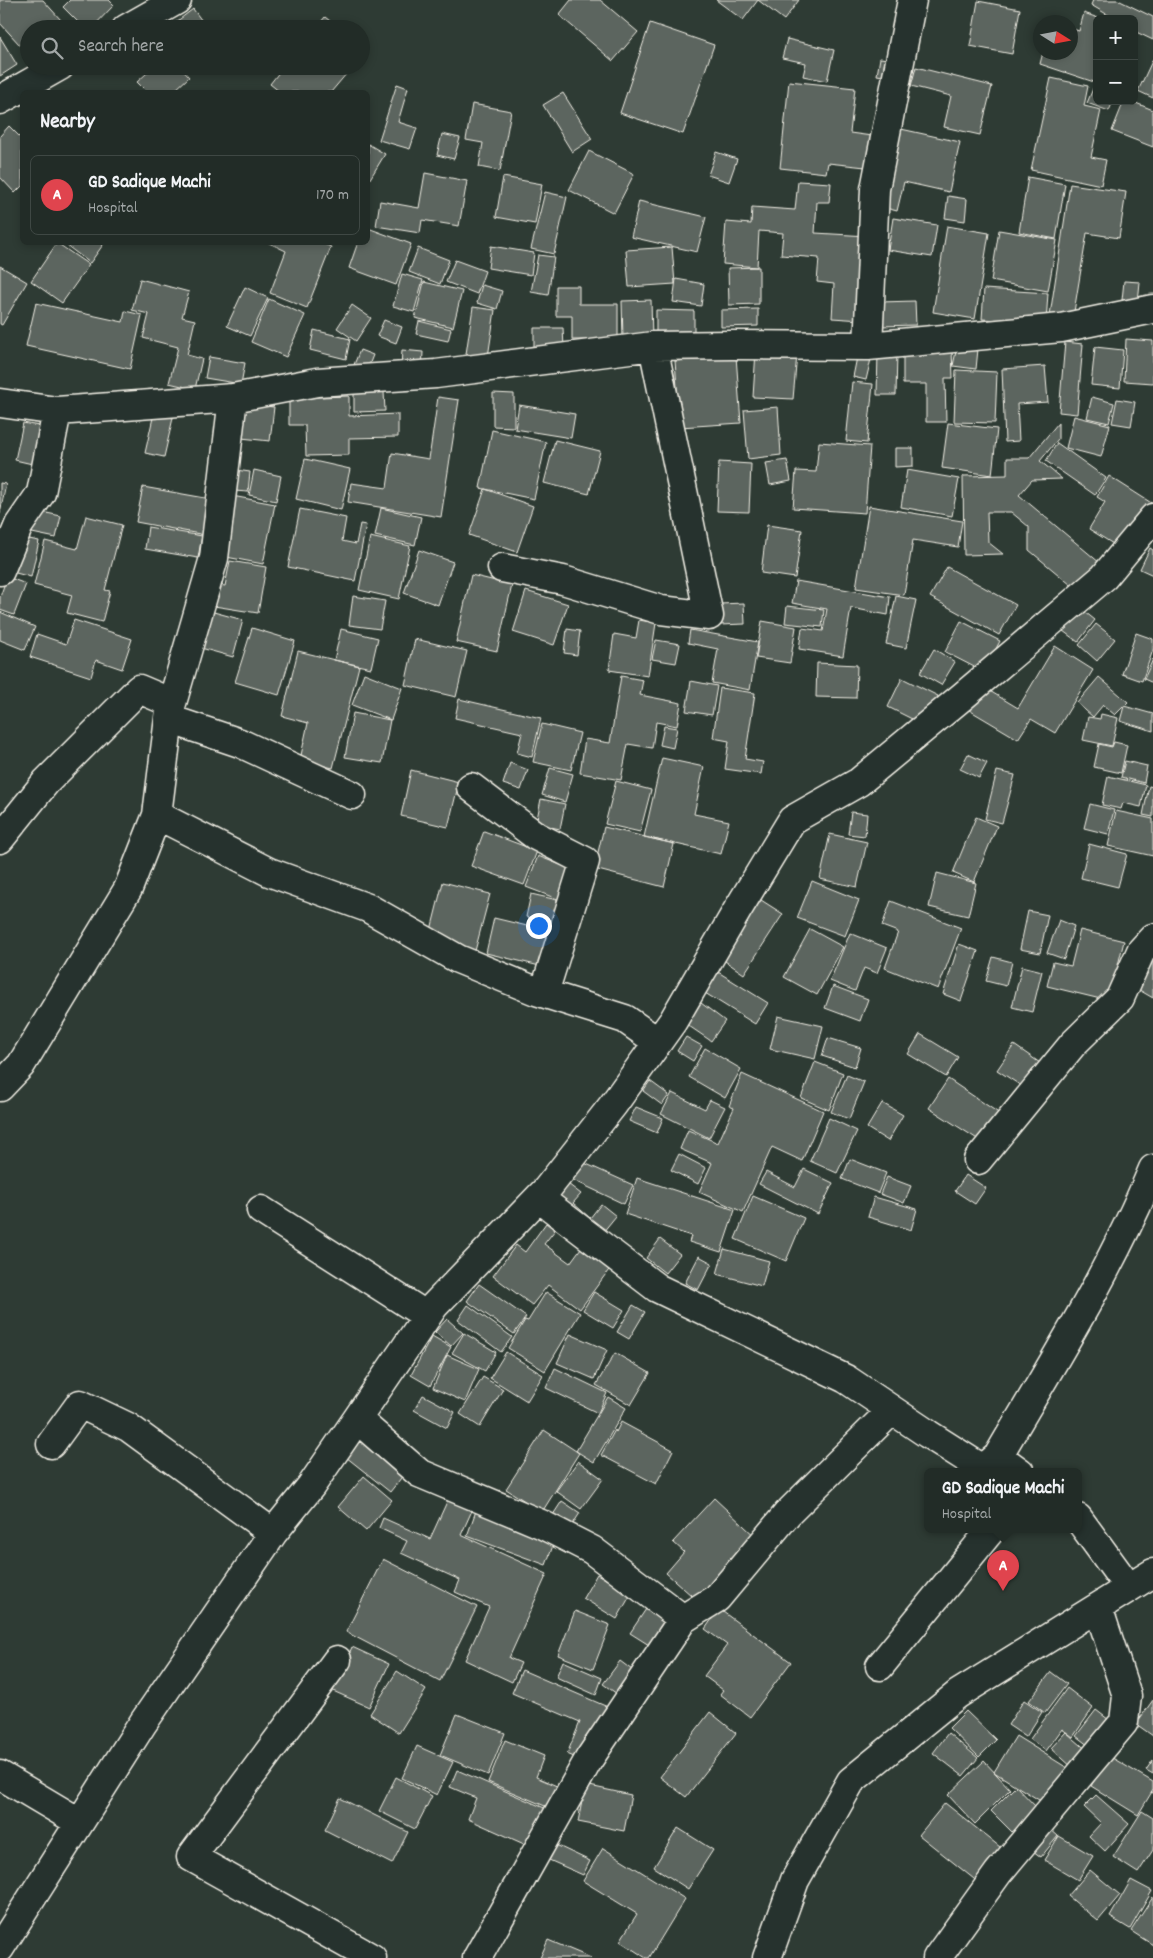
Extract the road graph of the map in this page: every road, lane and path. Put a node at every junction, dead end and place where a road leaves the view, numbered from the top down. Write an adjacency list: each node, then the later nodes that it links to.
1 (177, 0): 3 (street)
2 (912, 0): 8 (street)
3 (142, 20)
4 (44, 75): 5 (street)
5 (0, 100)
6 (1153, 309): 8 (street)
7 (653, 346): 8 (street); 9 (street); 13 (street)
8 (868, 346)
9 (233, 398): 11 (street); 15 (street)
10 (0, 402): 11 (street)
11 (56, 411): 14 (street)
12 (1153, 518): 22 (street)
13 (502, 568)
14 (0, 571)
15 (171, 711): 17 (street); 18 (street); 19 (street)
16 (471, 787): 21 (street)
17 (352, 795)
18 (158, 816): 21 (street); 23 (street)
19 (0, 839)
20 (1153, 938): 24 (street)
21 (544, 994): 22 (street)
22 (658, 1042): 26 (street)
23 (0, 1087)
24 (978, 1160)
25 (1153, 1169): 32 (street)
26 (539, 1198): 28 (street); 29 (street)
27 (261, 1210): 28 (street)
28 (427, 1316): 30 (street)
29 (892, 1410): 32 (street); 40 (street)
30 (357, 1419): 36 (street); 40 (street)
31 (51, 1444): 36 (street)
32 (998, 1456): 33 (street)
33 (1014, 1468)
34 (1082, 1523): 38 (street)
35 (989, 1533): 42 (street)
36 (273, 1534): 44 (street)
37 (1153, 1572): 38 (street)
38 (1129, 1588): 39 (street)
39 (1098, 1607): 48 (street); 49 (street)
40 (683, 1619): 47 (street)
41 (337, 1660): 46 (street)
42 (880, 1666)
43 (0, 1775): 44 (street)
44 (79, 1822): 45 (street)
45 (0, 1948)
46 (372, 1958)
47 (478, 1958)
48 (767, 1958)
49 (937, 1958)

